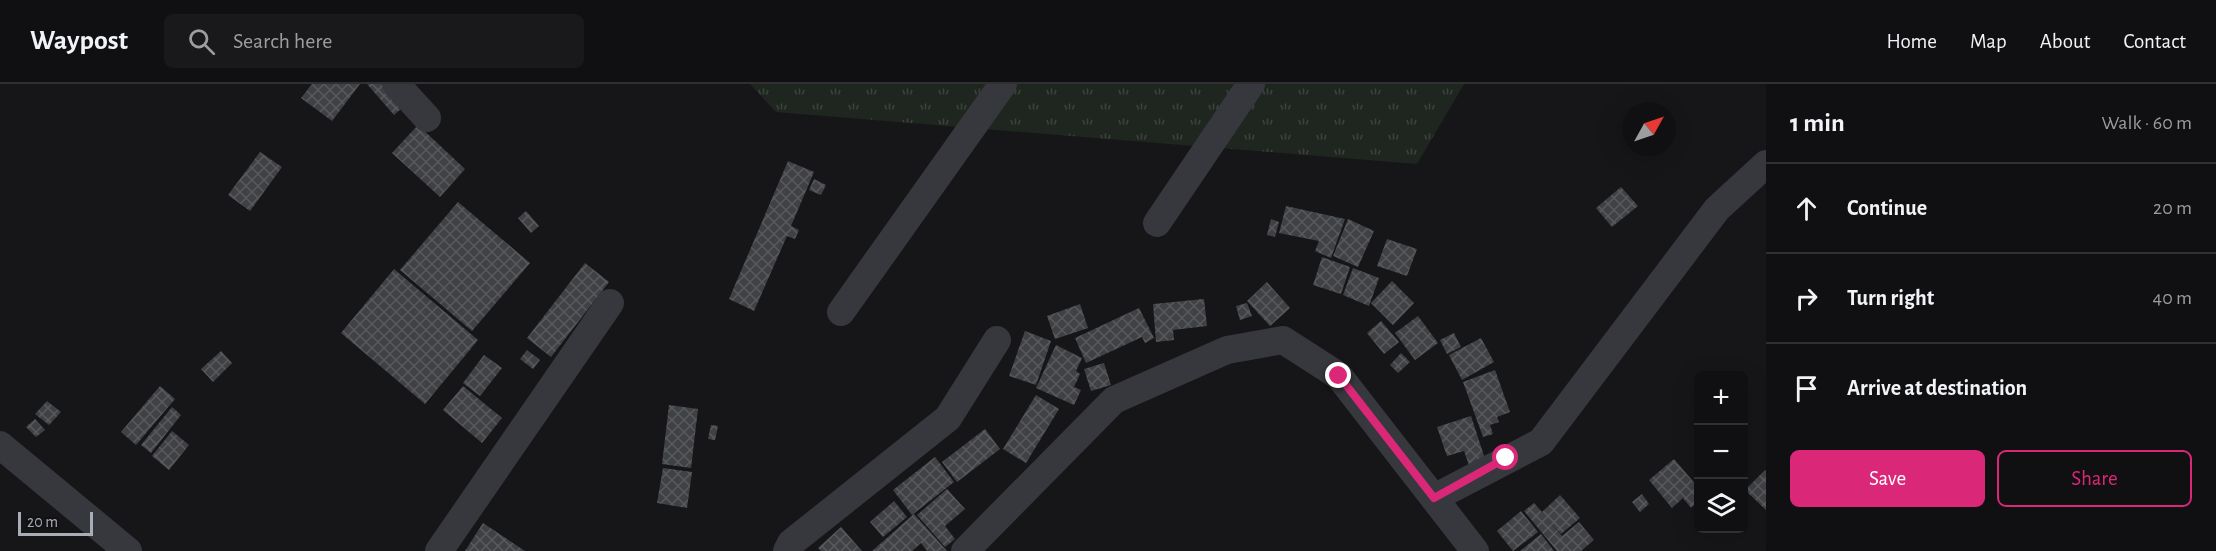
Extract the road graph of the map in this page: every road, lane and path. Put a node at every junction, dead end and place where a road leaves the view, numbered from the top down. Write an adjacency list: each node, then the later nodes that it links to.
1 (396, 84): 4 (street)
2 (1003, 84): 8 (street)
3 (1251, 84): 6 (street)
4 (427, 118)
5 (1766, 164): 11 (street)
6 (1157, 223)
7 (610, 303): 13 (street)
8 (842, 312)
9 (998, 340): 14 (street)
10 (0, 445): 12 (street)
11 (1434, 498): 15 (street); 16 (street)
12 (128, 551)
13 (439, 551)
14 (787, 551)
15 (964, 551)
16 (1475, 551)

